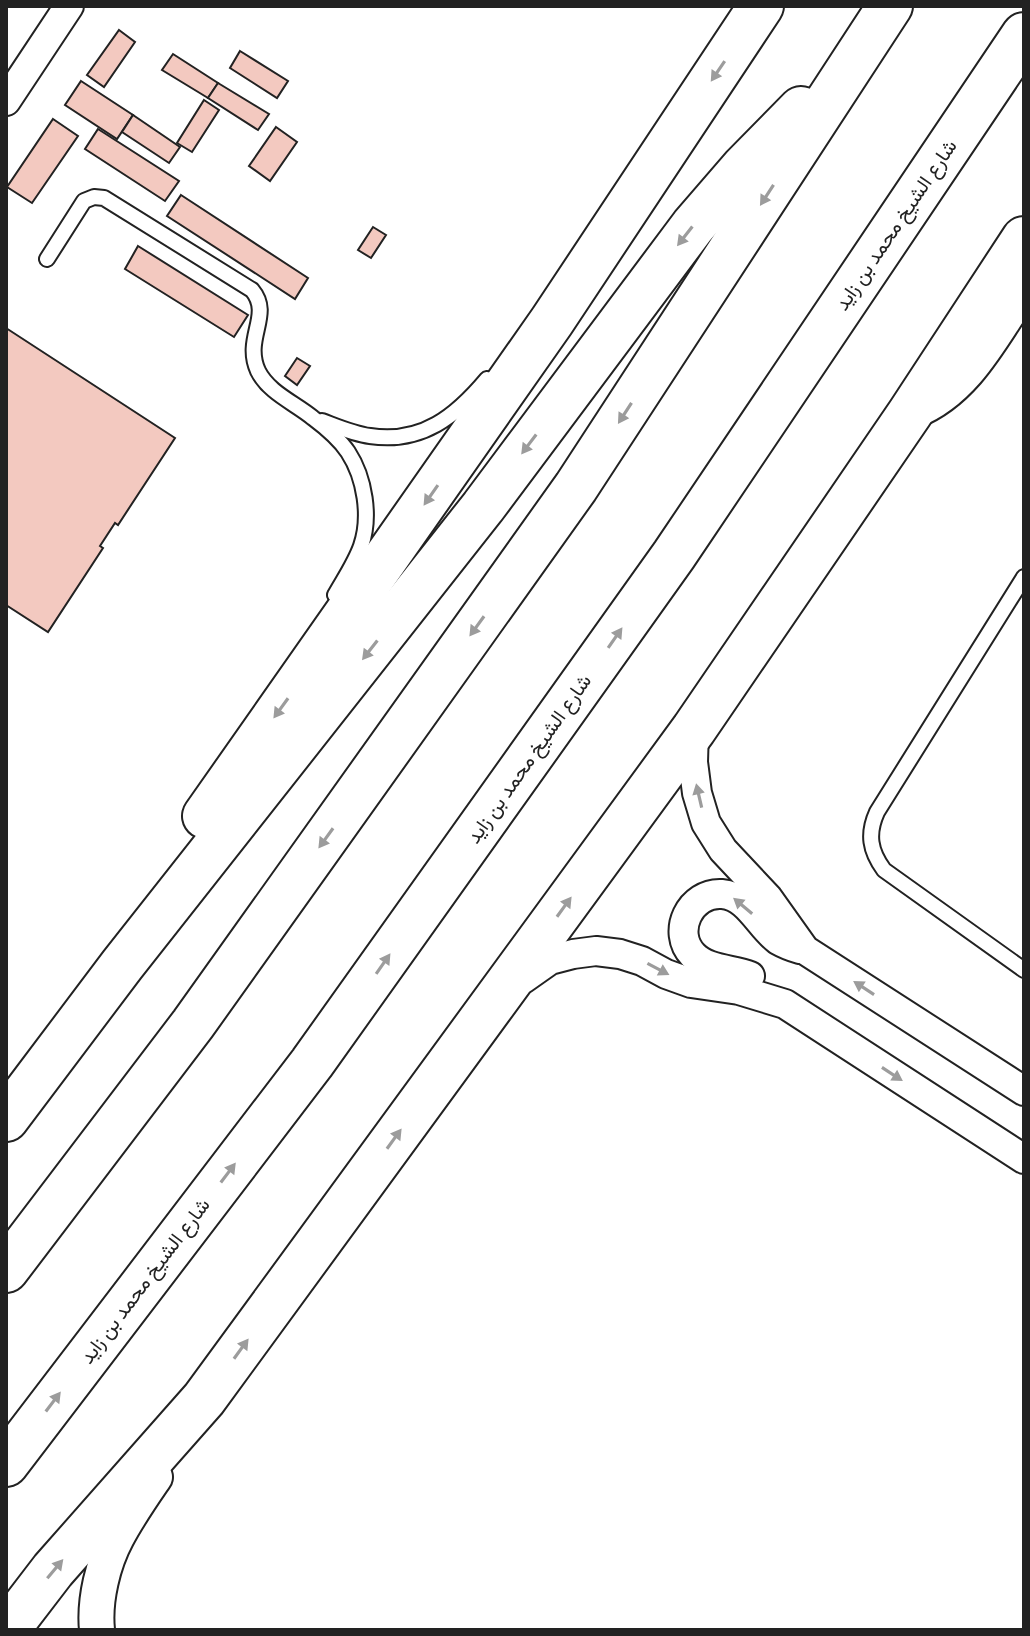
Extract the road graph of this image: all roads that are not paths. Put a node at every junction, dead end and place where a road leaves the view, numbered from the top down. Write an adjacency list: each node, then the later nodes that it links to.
1 (69, 6): 6 (street)
2 (761, 6): 10 (highway, one-way to 10)
3 (890, 6): 5 (highway)
4 (1024, 35): 30 (highway, شارع الشيخ محمد بن زايد, one-way to 4)
5 (856, 59): 21 (highway, one-way to 21); 28 (highway, one-way to 28)
6 (6, 101)
7 (1024, 239): 13 (highway)
8 (47, 259): 14 (lane)
9 (1024, 289): 13 (street)
10 (552, 321): 11 (lane); 18 (highway, one-way to 18)
11 (516, 347)
12 (493, 371): 14 (lane)
13 (910, 413): 19 (highway)
14 (314, 419): 16 (lane)
15 (1024, 577): 22 (lane)
16 (328, 606)
17 (322, 621): 18 (lane)
18 (311, 666): 21 (highway, one-way to 21)
19 (694, 729): 20 (street, one-way to 19); 24 (highway, one-way to 19)
20 (805, 950): 23 (street, one-way to 23); 25 (street, one-way to 20)
21 (122, 965): 26 (highway)
22 (1024, 970)
23 (785, 1004): 24 (street, one-way to 23); 27 (street, one-way to 27)
24 (490, 1009): 29 (highway, one-way to 24)
25 (1024, 1091)
26 (6, 1119)
27 (1024, 1159)
28 (6, 1270)
29 (204, 1399): 31 (highway, one-way to 29); 32 (street)
30 (6, 1464)
31 (7, 1630)
32 (97, 1630)

